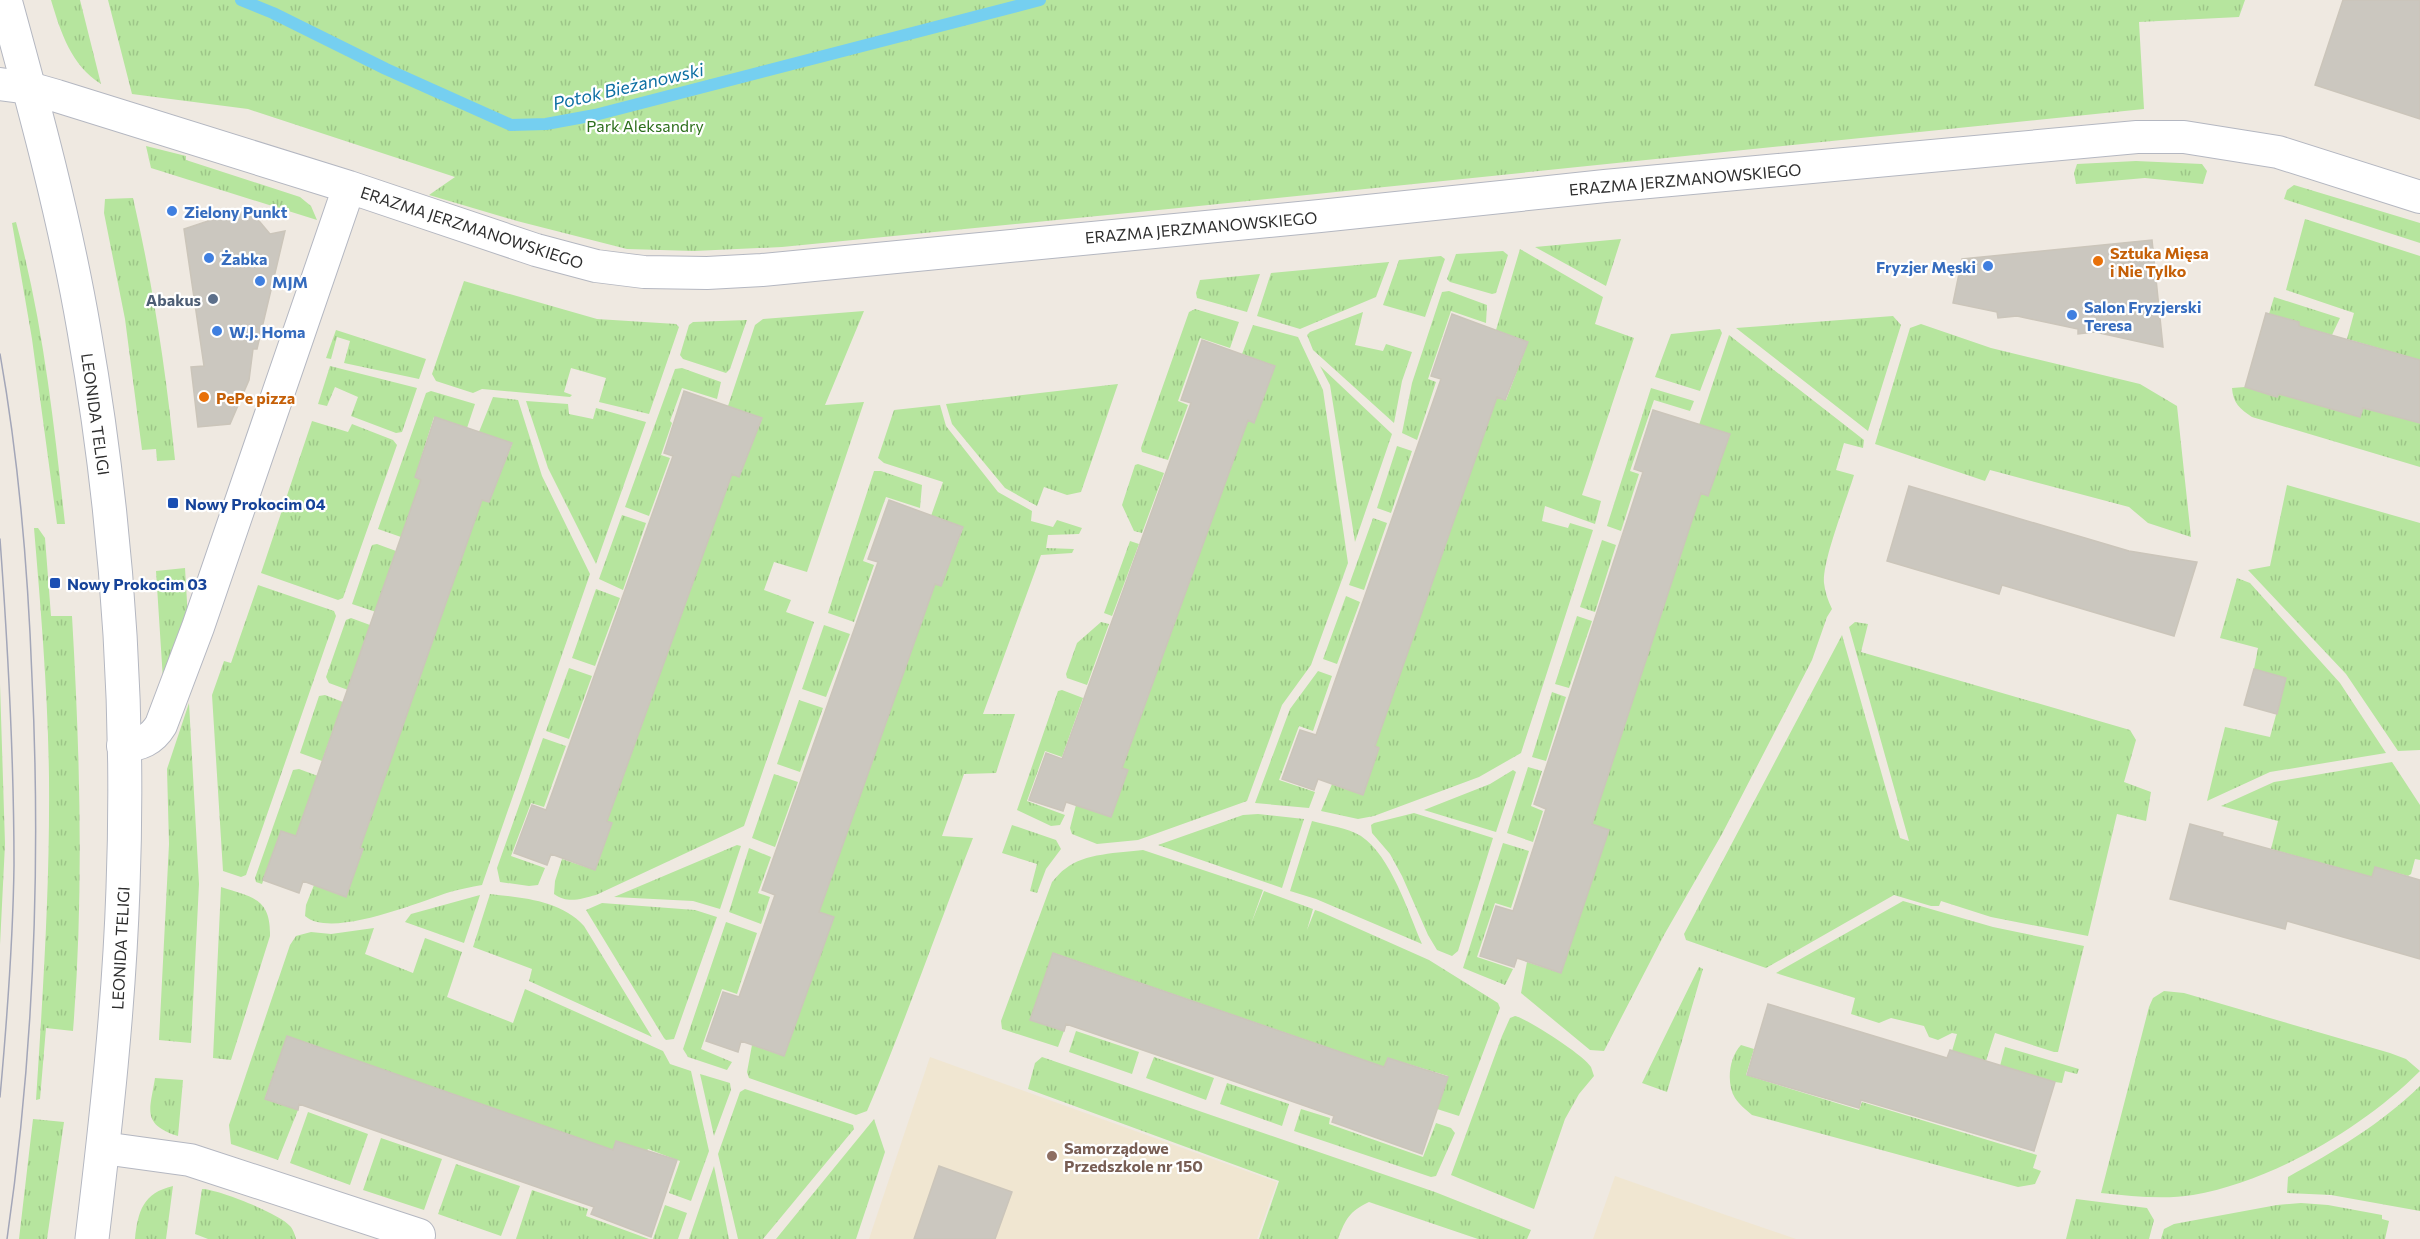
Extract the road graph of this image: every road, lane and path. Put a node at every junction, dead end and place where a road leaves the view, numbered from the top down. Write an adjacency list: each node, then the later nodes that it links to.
1 (5, 0): 2 (street, LEONIDA TELIGI)
2 (15, 86): 3 (street, ERAZMA JERZMANOWSKIEGO); 5 (street, LEONIDA TELIGI)
3 (349, 187): 4 (street, ERAZMA JERZMANOWSKIEGO); 5 (street)
4 (2420, 197)
5 (123, 746): 6 (street, LEONIDA TELIGI)
6 (103, 1148): 7 (street); 8 (street, LEONIDA TELIGI)
7 (419, 1235)
8 (92, 1239)

